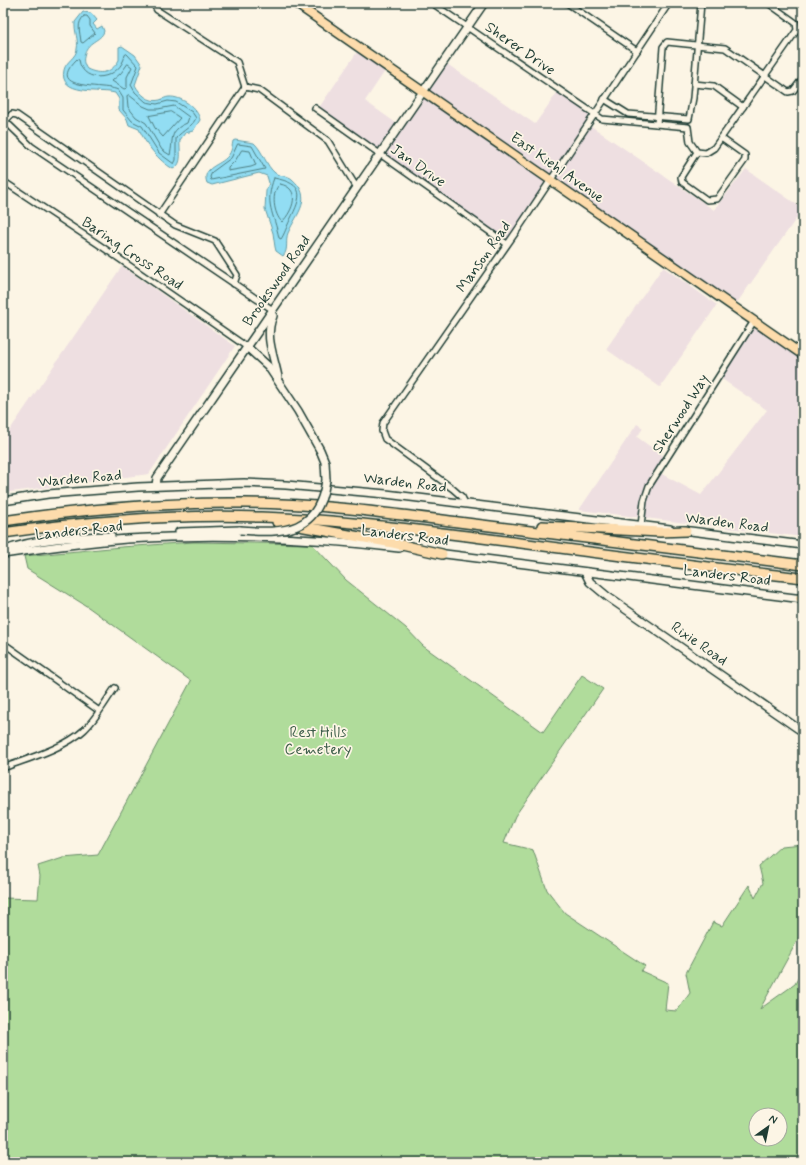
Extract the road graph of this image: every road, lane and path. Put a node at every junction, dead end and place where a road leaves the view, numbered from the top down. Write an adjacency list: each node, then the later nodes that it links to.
1 (153, 3): 17 (street)
2 (432, 3): 10 (street, Sherer Drive)
3 (484, 3): 10 (main road, Brookswood Road)
4 (567, 3): 13 (street)
5 (669, 3): 13 (street, Manson Road)
6 (701, 3): 12 (street)
7 (768, 3): 9 (street)
8 (298, 4): 18 (main road, East Kiehl Avenue)
9 (796, 23): 11 (street); 14 (street)
10 (468, 28): 18 (main road, Brookswood Road); 23 (street, Sherer Drive)
11 (803, 28)
12 (697, 44): 14 (street); 16 (street); 25 (street)
13 (637, 51): 19 (street, Manson Road)
14 (765, 76): 15 (street); 20 (street)
15 (803, 78)
16 (694, 84): 20 (street); 26 (street)
17 (245, 87): 37 (street); 38 (street)
18 (423, 92): 34 (main road, Brookswood Road); 35 (main road, East Kiehl Avenue)
19 (604, 99): 22 (street); 23 (street, Manson Road)
20 (743, 107): 32 (street)
21 (315, 108): 34 (street, Jan Drive)
22 (621, 111): 24 (street); 28 (street)
23 (594, 114): 28 (street, Sherer Drive); 35 (street, Manson Road)
24 (634, 114): 25 (street); 29 (street)
25 (658, 116): 26 (street); 30 (street)
26 (689, 119): 31 (street)
27 (4, 120): 38 (street); 40 (street)
28 (618, 120): 29 (street, Sherer Drive)
29 (633, 122): 30 (street, Sherer Drive)
30 (657, 124): 31 (street, Sherer Drive)
31 (688, 127): 33 (street)
32 (721, 138): 33 (street); 33 (street)
33 (697, 152)
34 (380, 154): 37 (main road, Brookswood Road); 39 (street, Jan Drive)
35 (549, 179): 39 (street, Manson Road); 43 (main road, East Kiehl Avenue)
36 (3, 181): 44 (street, Baring Cross Road)
37 (357, 188): 41 (main road, Brookswood Road)
38 (159, 215): 40 (street)
39 (507, 244): 49 (street, Manson Road)
40 (234, 284): 42 (street)
41 (280, 301): 42 (main road, Brookswood Road); 46 (main road)
42 (273, 310): 44 (main road, Brookswood Road)
43 (754, 321): 45 (main road, East Kiehl Avenue); 53 (street, Sherwood Way)
44 (247, 347): 46 (main road); 47 (main road, Brookswood Road)
45 (803, 355)
46 (278, 380): 57 (main road, bridge)
47 (156, 486): 48 (main road, Warden Road); 49 (main road, Warden Road)
48 (3, 500)
49 (465, 503): 53 (main road, Warden Road)
50 (262, 517): 55 (highway); 58 (highway); 61 (highway)
51 (3, 521): 52 (highway)
52 (489, 525): 54 (highway); 59 (highway)
53 (640, 525): 54 (main road, Warden Road)
54 (686, 531): 56 (main road, Warden Road)
55 (3, 533)
56 (803, 546)
57 (3, 553): 58 (main road, Landers Road)
58 (442, 554): 60 (main road, Landers Road)
59 (803, 565)
60 (585, 572): 62 (main road, Landers Road); 66 (main road, Rixie Road)
61 (803, 578)
62 (802, 599)
63 (3, 644): 65 (street)
64 (115, 688): 65 (street)
65 (98, 710): 67 (street)
66 (803, 732)
67 (3, 768)

